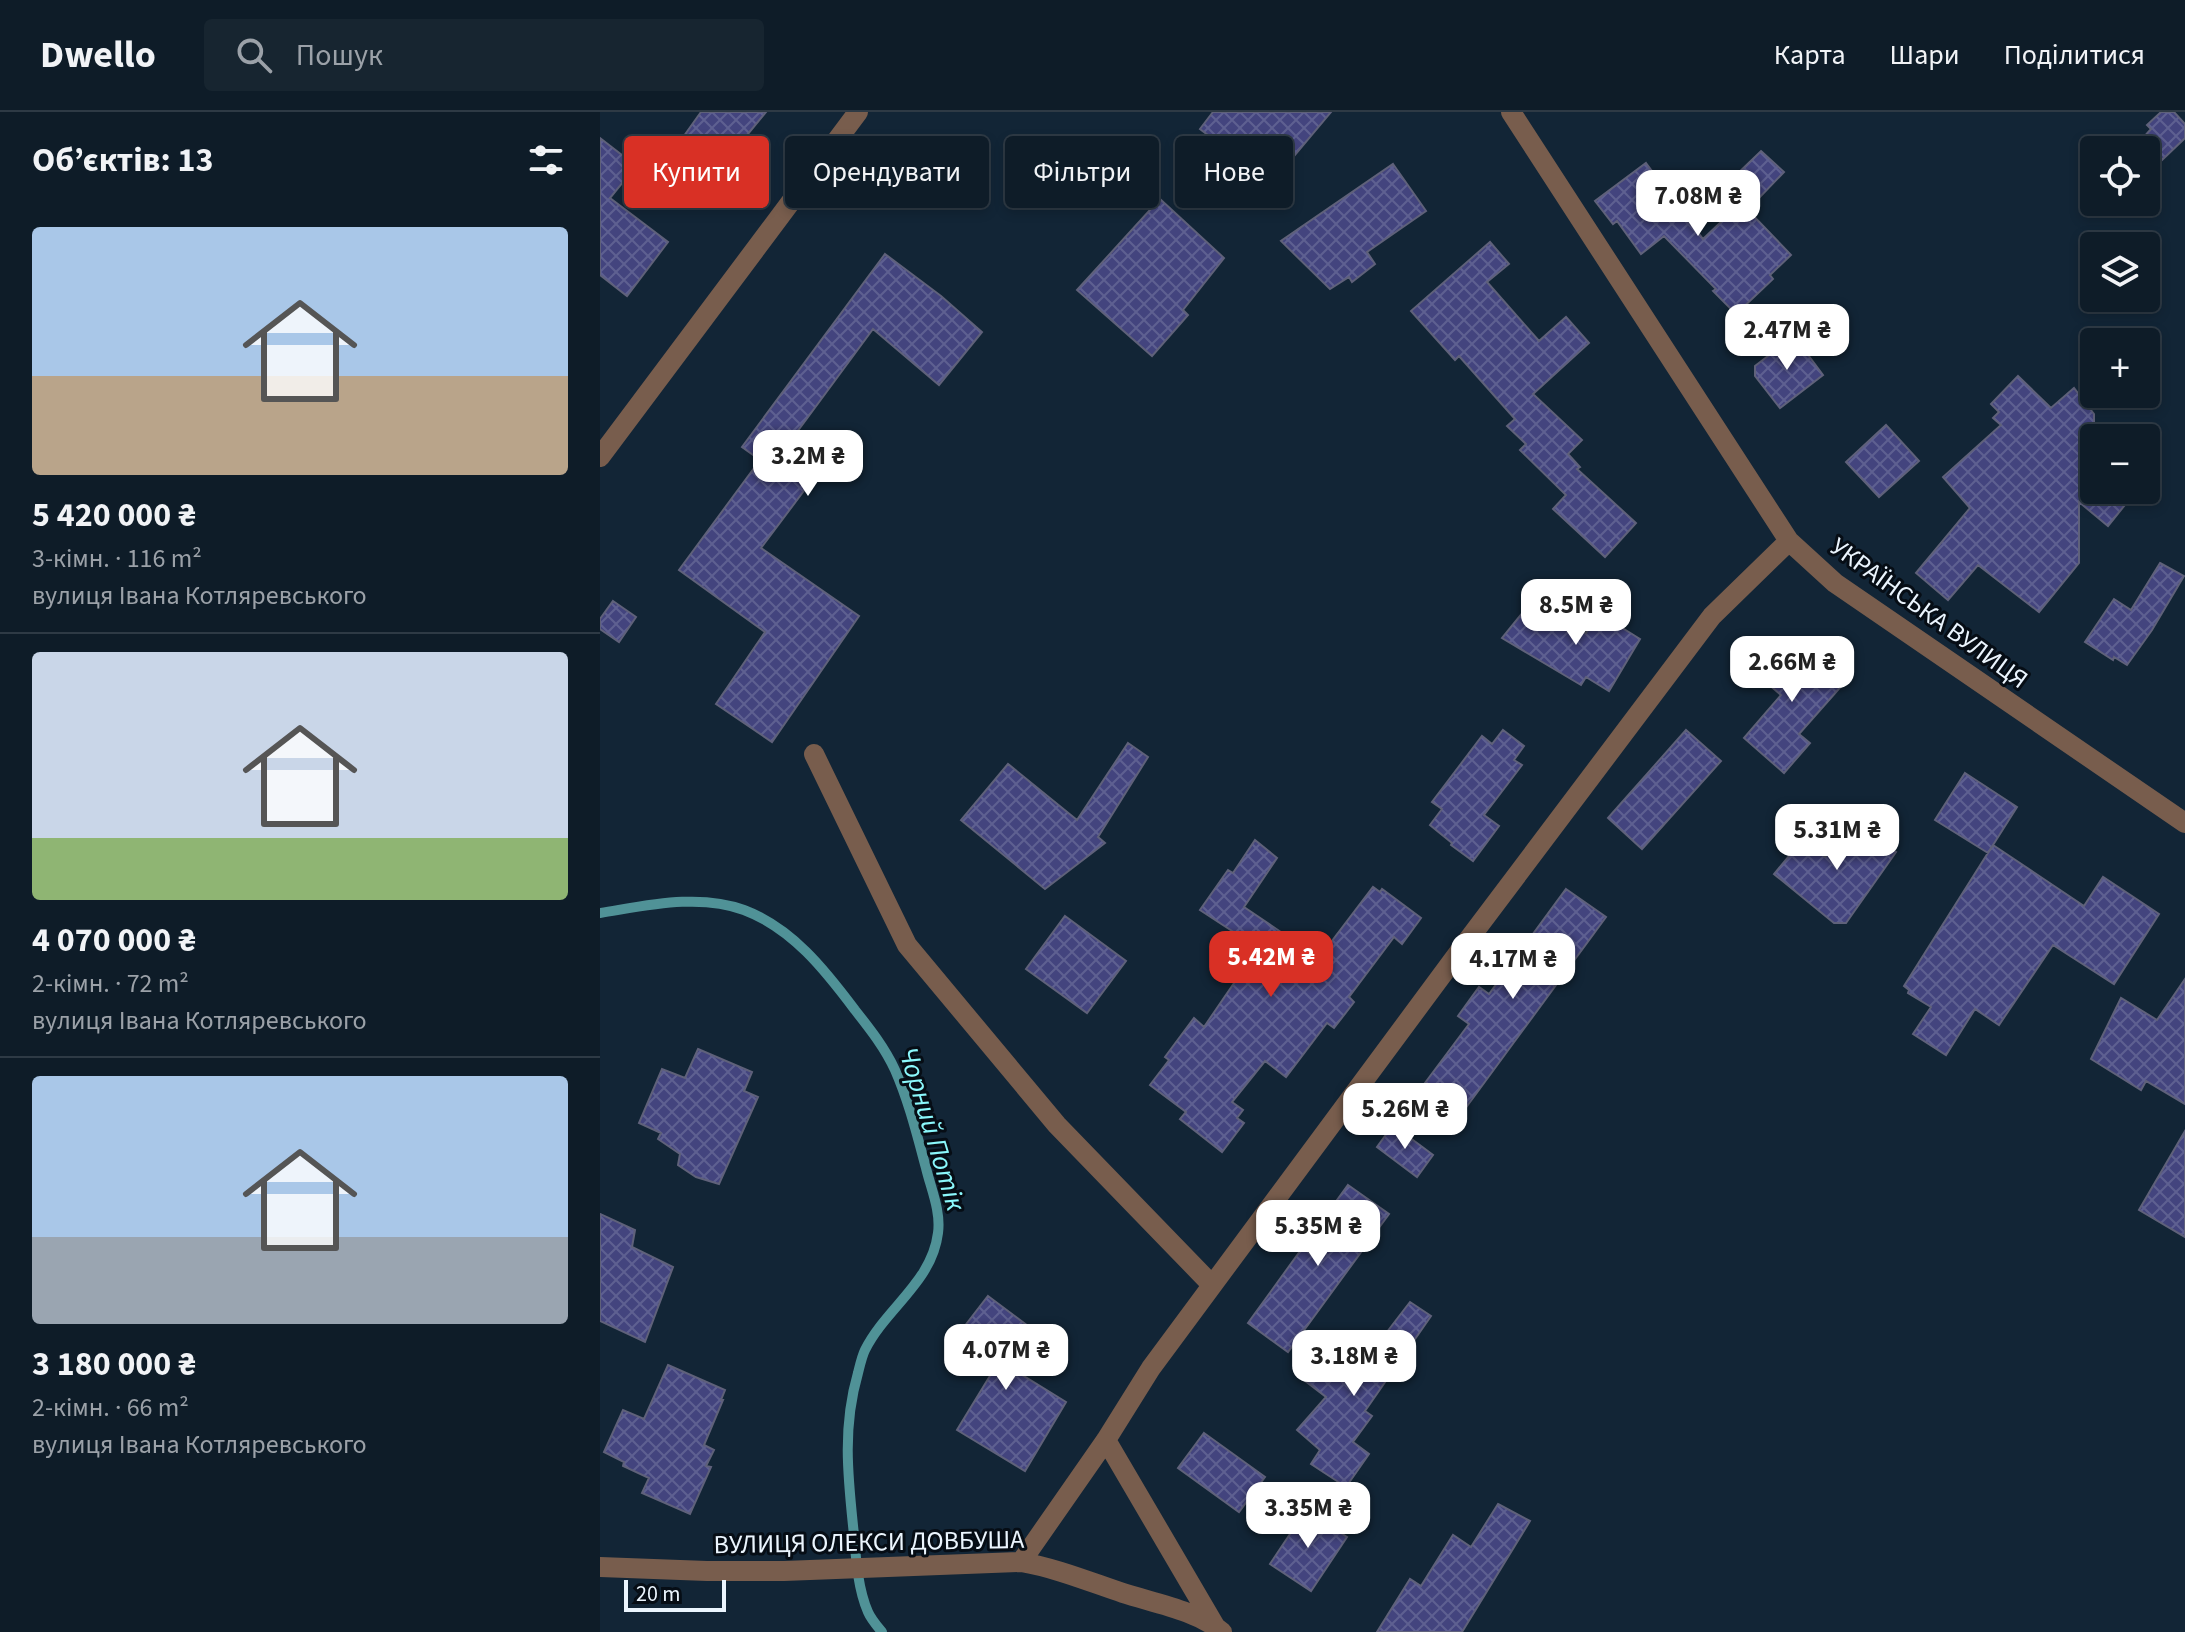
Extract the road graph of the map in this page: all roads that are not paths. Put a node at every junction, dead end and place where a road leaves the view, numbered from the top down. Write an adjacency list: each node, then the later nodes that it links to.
1 (858, 112): 3 (street)
2 (1511, 112): 4 (street, УКРАЇНСЬКА ВУЛИЦЯ)
3 (600, 457)
4 (1789, 541): 6 (street, УКРАЇНСЬКА ВУЛИЦЯ); 7 (street)
5 (814, 754): 7 (street)
6 (2185, 823)
7 (1212, 1285): 8 (street)
8 (1106, 1440): 9 (street); 11 (street)
9 (1021, 1562): 10 (street, ВУЛИЦЯ ОЛЕКСИ ДОВБУША); 11 (street, ВУЛИЦЯ ОЛЕКСИ ДОВБУША)
10 (600, 1567)
11 (1218, 1629)

